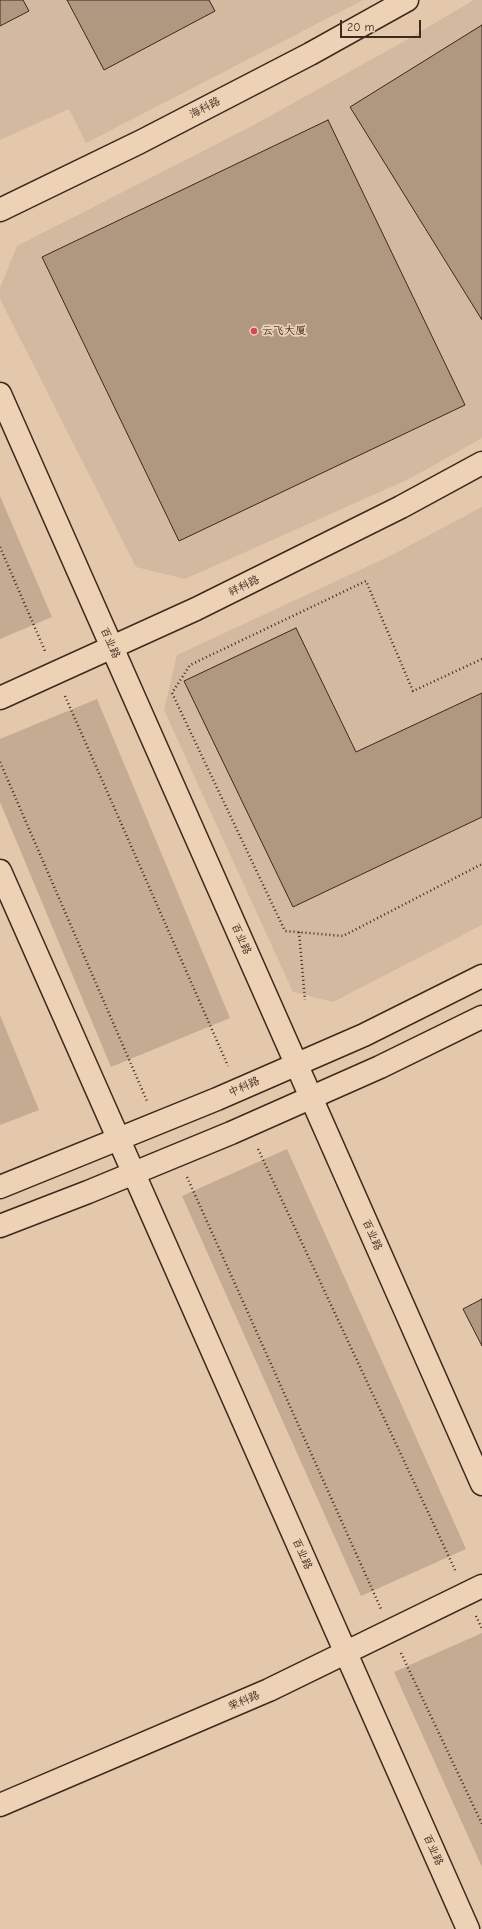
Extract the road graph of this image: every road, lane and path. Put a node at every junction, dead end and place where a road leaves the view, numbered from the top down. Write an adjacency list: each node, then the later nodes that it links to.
1 (407, 0): 2 (street, 海科路)
2 (0, 210)
3 (0, 394): 6 (street, 百业路)
4 (482, 463): 6 (street, 祥科路)
5 (0, 547): 8 (path)
6 (112, 648): 8 (street, 祥科路); 17 (street, 百业路)
7 (482, 659): 13 (path)
8 (55, 674): 9 (street, 祥科路); 18 (path)
9 (0, 698)
10 (0, 762): 20 (path)
11 (482, 864): 13 (path)
12 (0, 871): 22 (street, 百业路)
13 (299, 932): 15 (path)
14 (482, 976): 17 (street, 中科路)
15 (306, 1000)
16 (482, 1017): 19 (street)
17 (296, 1064): 18 (street, 中科路); 19 (street, 百业路)
18 (239, 1089): 20 (street, 中科路)
19 (311, 1098): 21 (street); 27 (street, 百业路)
20 (157, 1124): 22 (street, 中科路)
21 (247, 1125): 23 (street); 28 (path)
22 (119, 1139): 24 (street, 百业路); 25 (street, 中科路)
23 (177, 1155): 24 (street); 29 (path)
24 (133, 1173): 26 (street); 30 (street, 百业路)
25 (0, 1186)
26 (0, 1226)
27 (482, 1484)
28 (474, 1590): 29 (street, 荣科路)
29 (391, 1631): 30 (street, 荣科路); 32 (path)
30 (346, 1653): 31 (street, 荣科路); 33 (street, 百业路)
31 (0, 1805)
32 (482, 1824)
33 (468, 1929)

